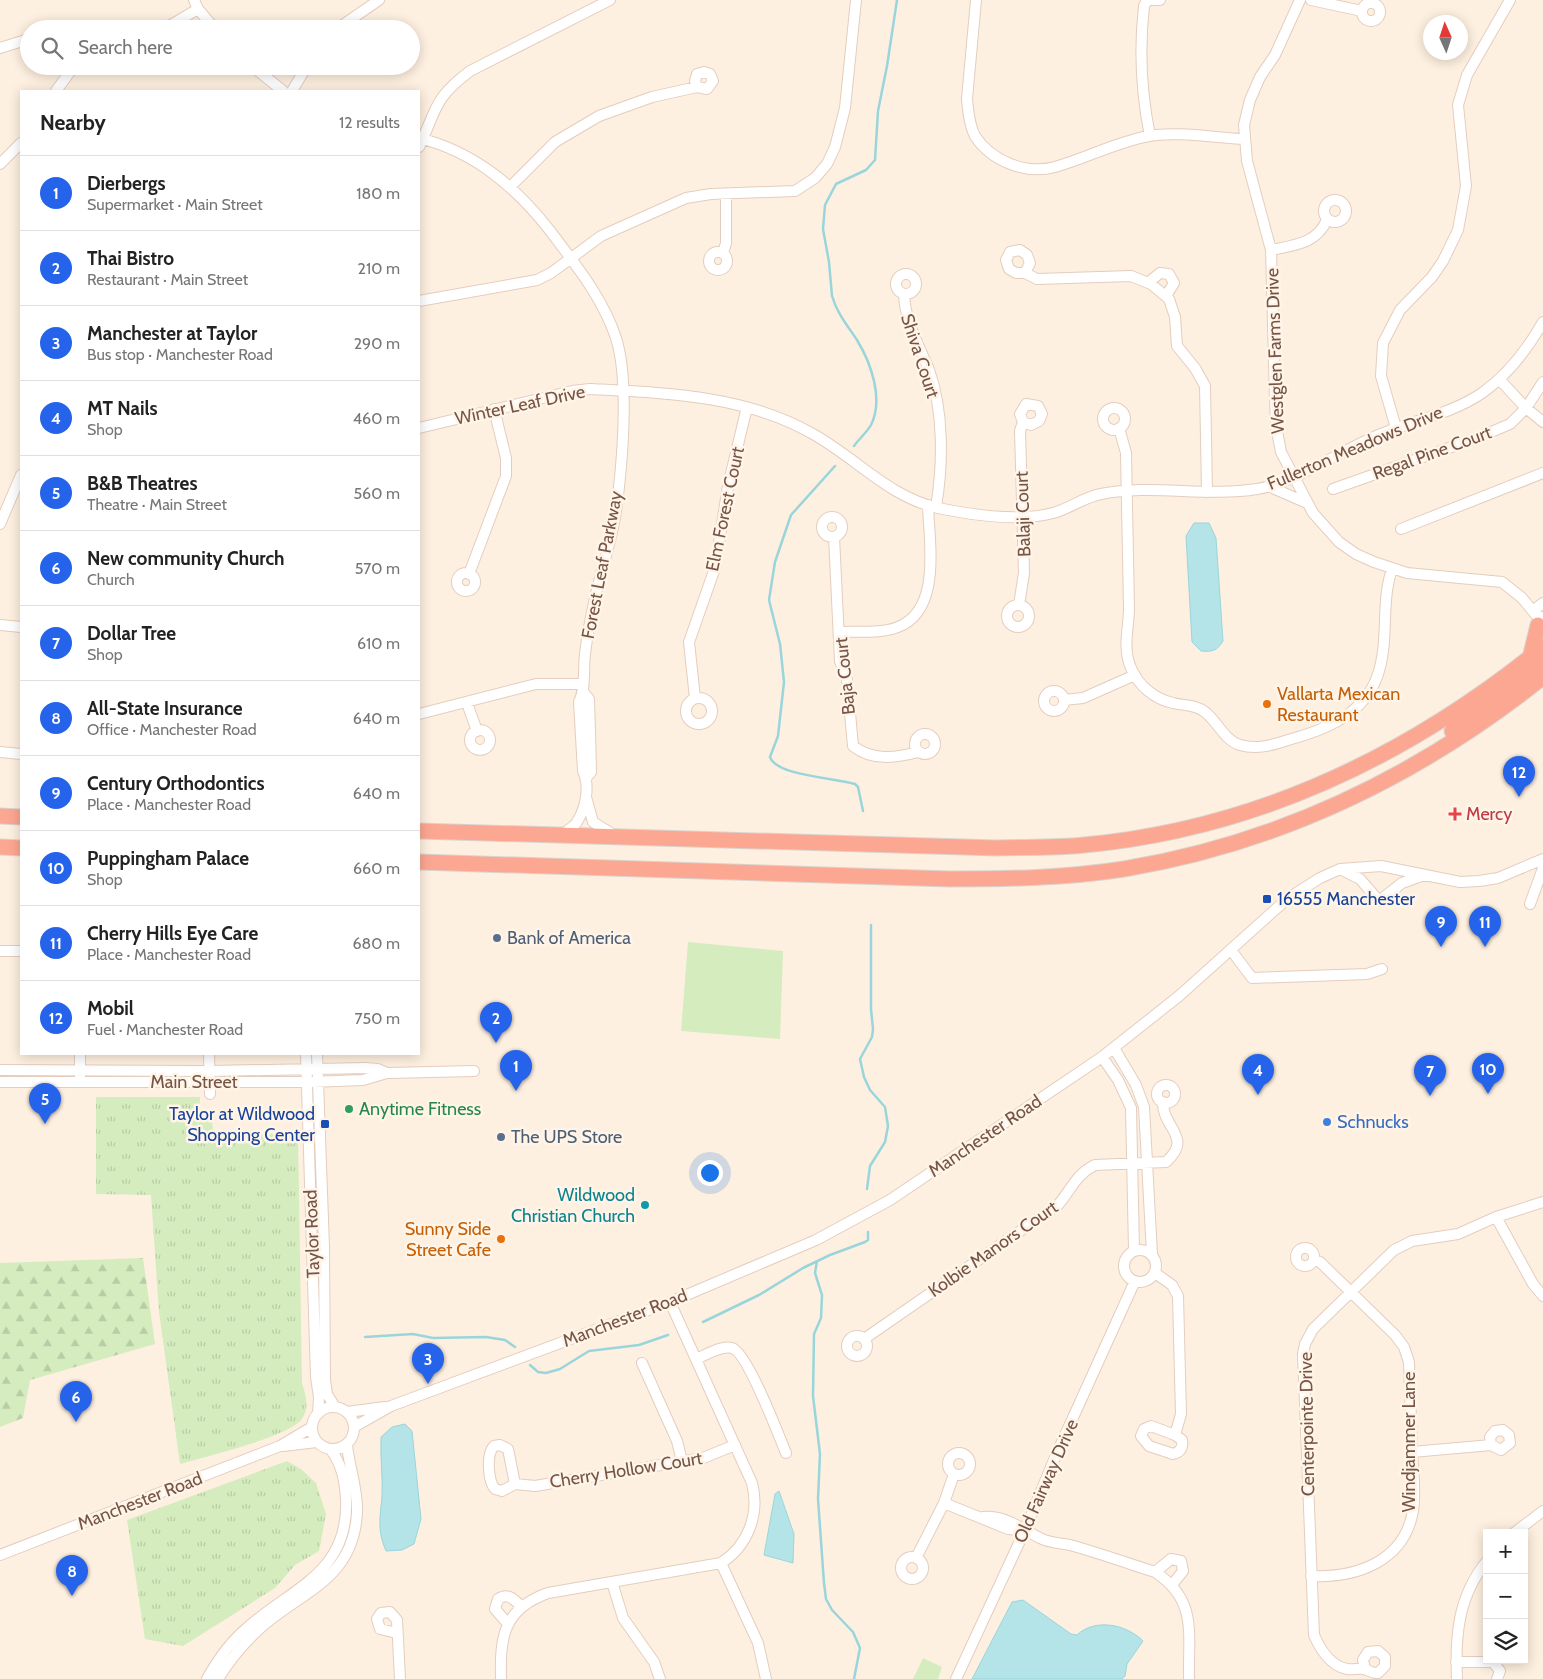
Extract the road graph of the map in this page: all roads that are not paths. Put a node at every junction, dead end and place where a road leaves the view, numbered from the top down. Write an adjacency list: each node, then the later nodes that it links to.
1 (379, 0): 15 (street)
2 (610, 0): 27 (street)
3 (856, 0): 31 (street)
4 (976, 0): 25 (street)
5 (1147, 0): 25 (street)
6 (1152, 0): 7 (street)
7 (1160, 0)
8 (1300, 0): 26 (street, Westglen Farms Drive)
9 (1311, 0): 12 (street)
10 (1510, 0): 52 (street)
11 (196, 5): 13 (street); 14 (street)
12 (1362, 11)
13 (176, 20)
14 (208, 20)
15 (350, 20)
16 (20, 42): 17 (street)
17 (0, 48)
18 (68, 75): 22 (street)
19 (263, 75): 23 (street)
20 (302, 75): 24 (street)
21 (698, 87): 30 (street)
22 (57, 90)
23 (282, 90)
24 (293, 90)
25 (1150, 136): 26 (street)
26 (1244, 139): 33 (street, Westglen Farms Drive)
27 (420, 141): 30 (street, Forest Leaf Parkway)
28 (20, 144): 29 (street)
29 (0, 164)
30 (511, 186): 35 (street, Forest Leaf Parkway)
31 (726, 194): 34 (street); 35 (street)
32 (1327, 220): 33 (street)
33 (1271, 250): 54 (street, Westglen Farms Drive)
34 (723, 253)
35 (571, 259): 40 (street); 44 (street, Forest Leaf Parkway)
36 (1025, 273): 37 (street)
37 (1148, 282): 39 (street); 39 (street)
38 (904, 294): 61 (street, Shiva Court)
39 (1166, 296): 59 (street)
40 (420, 301)
41 (1543, 322): 42 (street, Fullerton Meadows Drive)
42 (1500, 380): 46 (street); 52 (street, Fullerton Meadows Drive)
43 (1543, 382): 46 (street, Regal Pine Court)
44 (622, 390): 45 (street, Fullerton Meadows Drive); 47 (street, Winter Leaf Drive); 78 (street, Forest Leaf Parkway)
45 (747, 407): 61 (street, Fullerton Meadows Drive); 79 (street, Elm Forest Court)
46 (1526, 408): 49 (street); 57 (street, Regal Pine Court)
47 (494, 409): 50 (street, Winter Leaf Drive); 67 (street)
48 (1023, 422): 62 (street, Balaji Court)
49 (1543, 422)
50 (420, 428)
51 (1119, 428): 58 (street)
52 (1396, 428): 54 (street, Fullerton Meadows Drive)
53 (1543, 473): 64 (street)
54 (1293, 476): 56 (street, Fullerton Meadows Drive); 60 (street, Westglen Farms Drive)
55 (20, 477): 63 (street)
56 (1268, 486): 59 (street, Fullerton Meadows Drive); 60 (street)
57 (1333, 489)
58 (1127, 492): 59 (street, Fullerton Meadows Drive); 62 (street, Fullerton Meadows Drive); 76 (street)
59 (1207, 492)
60 (1307, 503): 66 (street, Westglen Farms Drive)
61 (932, 506): 62 (street, Fullerton Meadows Drive); 73 (street, Shiva Court)
62 (1023, 516): 69 (street, Balaji Court)
63 (0, 524)
64 (1401, 529)
65 (834, 537): 73 (street, Baja Court)
66 (1392, 569): 70 (street, Westglen Farms Drive); 76 (street)
67 (469, 574)
68 (1543, 603): 70 (street)
69 (1019, 605)
70 (1539, 620): 75 (highway)
71 (0, 626): 72 (street)
72 (20, 627)
73 (840, 632): 85 (street, Baja Court)
74 (1543, 647): 75 (highway)
75 (1536, 660): 87 (highway); 93 (highway)
76 (1135, 675): 80 (street)
77 (1540, 681): 87 (highway)
78 (584, 689): 81 (street); 88 (street, Forest Leaf Parkway)
79 (695, 698)
80 (1064, 700)
81 (467, 703): 82 (street); 83 (street)
82 (420, 714)
83 (477, 731)
84 (0, 752): 86 (street)
85 (918, 752)
86 (20, 754)
87 (1392, 779): 97 (highway)
88 (586, 796): 92 (street, Forest Leaf Parkway); 93 (street, Forest Leaf Parkway)
89 (0, 816): 90 (highway)
90 (20, 817)
91 (420, 830): 92 (highway)
92 (560, 835): 93 (highway)
93 (615, 836)
94 (0, 847): 95 (highway)
95 (20, 848)
96 (1543, 859): 100 (street, Manchester Road)
97 (420, 862)
98 (1543, 868): 101 (street)
99 (1340, 869): 100 (street, Manchester Road); 100 (street); 102 (street, Manchester Road)
100 (1426, 875)
101 (1530, 904)
102 (1231, 950): 105 (street); 106 (street, Manchester Road)
103 (0, 951): 104 (street)
104 (20, 951)
105 (1382, 969)
106 (1114, 1048): 111 (street, Manchester Road); 126 (street)
107 (80, 1055): 115 (street)
108 (209, 1055): 118 (street)
109 (306, 1055): 112 (street, Taylor Road)
110 (317, 1055): 113 (street, Taylor Road)
111 (1102, 1057): 125 (street); 136 (street, Manchester Road)
112 (306, 1069): 113 (street, Main Street); 118 (street, Main Street); 121 (street, Taylor Road)
113 (318, 1069): 117 (street, Main Street); 122 (street, Taylor Road)
114 (0, 1070): 115 (street, Main Street)
115 (80, 1070): 118 (street, Main Street); 120 (street)
116 (474, 1071): 117 (street, Main Street)
117 (387, 1073): 122 (street, Main Street)
118 (209, 1077): 120 (street, Main Street); 121 (street, Main Street); 123 (street)
119 (0, 1082): 120 (street, Main Street)
120 (80, 1082)
121 (307, 1082): 122 (street, Main Street); 143 (street, Taylor Road)
122 (318, 1082): 141 (street, Taylor Road)
123 (210, 1094)
124 (1163, 1102): 126 (street, Kolbie Manors Court)
125 (1133, 1162): 126 (street, Kolbie Manors Court); 129 (street); 137 (street, Kolbie Manors Court)
126 (1148, 1162): 130 (street)
127 (1543, 1202): 128 (street, Centerpointe Drive)
128 (1496, 1217): 134 (street, Centerpointe Drive); 135 (street)
129 (1134, 1250): 130 (street); 133 (street)
130 (1152, 1254): 132 (street)
131 (1314, 1260): 134 (street, Windjammer Lane)
132 (1155, 1273): 133 (street); 146 (street)
133 (1135, 1281): 161 (street, Old Fairway Drive)
134 (1352, 1292): 153 (street, Windjammer Lane); 167 (street, Centerpointe Drive)
135 (1543, 1296)
136 (670, 1302): 138 (street); 140 (street, Manchester Road)
137 (864, 1339)
138 (696, 1359): 149 (street); 154 (street)
139 (642, 1363): 155 (street)
140 (391, 1406): 142 (street, Manchester Road); 144 (street, Manchester Road)
141 (335, 1407): 142 (street); 143 (street)
142 (347, 1412): 144 (street)
143 (318, 1414): 145 (street)
144 (354, 1426): 148 (street)
145 (312, 1427): 147 (street); 151 (street, Manchester Road)
146 (1175, 1434)
147 (317, 1442): 151 (street, Manchester Road); 152 (street)
148 (347, 1445): 152 (street); 169 (street)
149 (735, 1445): 155 (street, Cherry Hollow Court); 164 (street)
150 (1490, 1445): 153 (street)
151 (280, 1446): 162 (street, Manchester Road)
152 (331, 1450): 169 (street)
153 (1412, 1452): 167 (street, Windjammer Lane)
154 (786, 1454)
155 (682, 1460): 157 (street, Cherry Hollow Court)
156 (954, 1474): 158 (street)
157 (515, 1484)
158 (944, 1503): 161 (street); 163 (street)
159 (1543, 1511): 160 (street)
160 (1519, 1529)
161 (1029, 1531): 166 (street); 182 (street, Old Fairway Drive)
162 (0, 1555)
163 (916, 1558)
164 (721, 1563): 168 (street); 181 (street)
165 (1483, 1570): 174 (street)
166 (1155, 1572): 170 (street); 170 (street)
167 (1311, 1576): 175 (street, Centerpointe Drive)
168 (612, 1582): 171 (street); 180 (street)
169 (312, 1586): 176 (street); 177 (street)
170 (1172, 1586): 183 (street)
171 (522, 1607): 172 (street); 172 (street)
172 (508, 1624): 179 (street)
173 (397, 1633): 178 (street)
174 (1456, 1662): 184 (street); 185 (street)
175 (1365, 1669)
176 (207, 1679)
177 (218, 1679)
178 (400, 1679)
179 (501, 1679)
180 (660, 1679)
181 (766, 1679)
182 (956, 1679)
183 (1189, 1679)
184 (1457, 1679)
185 (1497, 1679)

